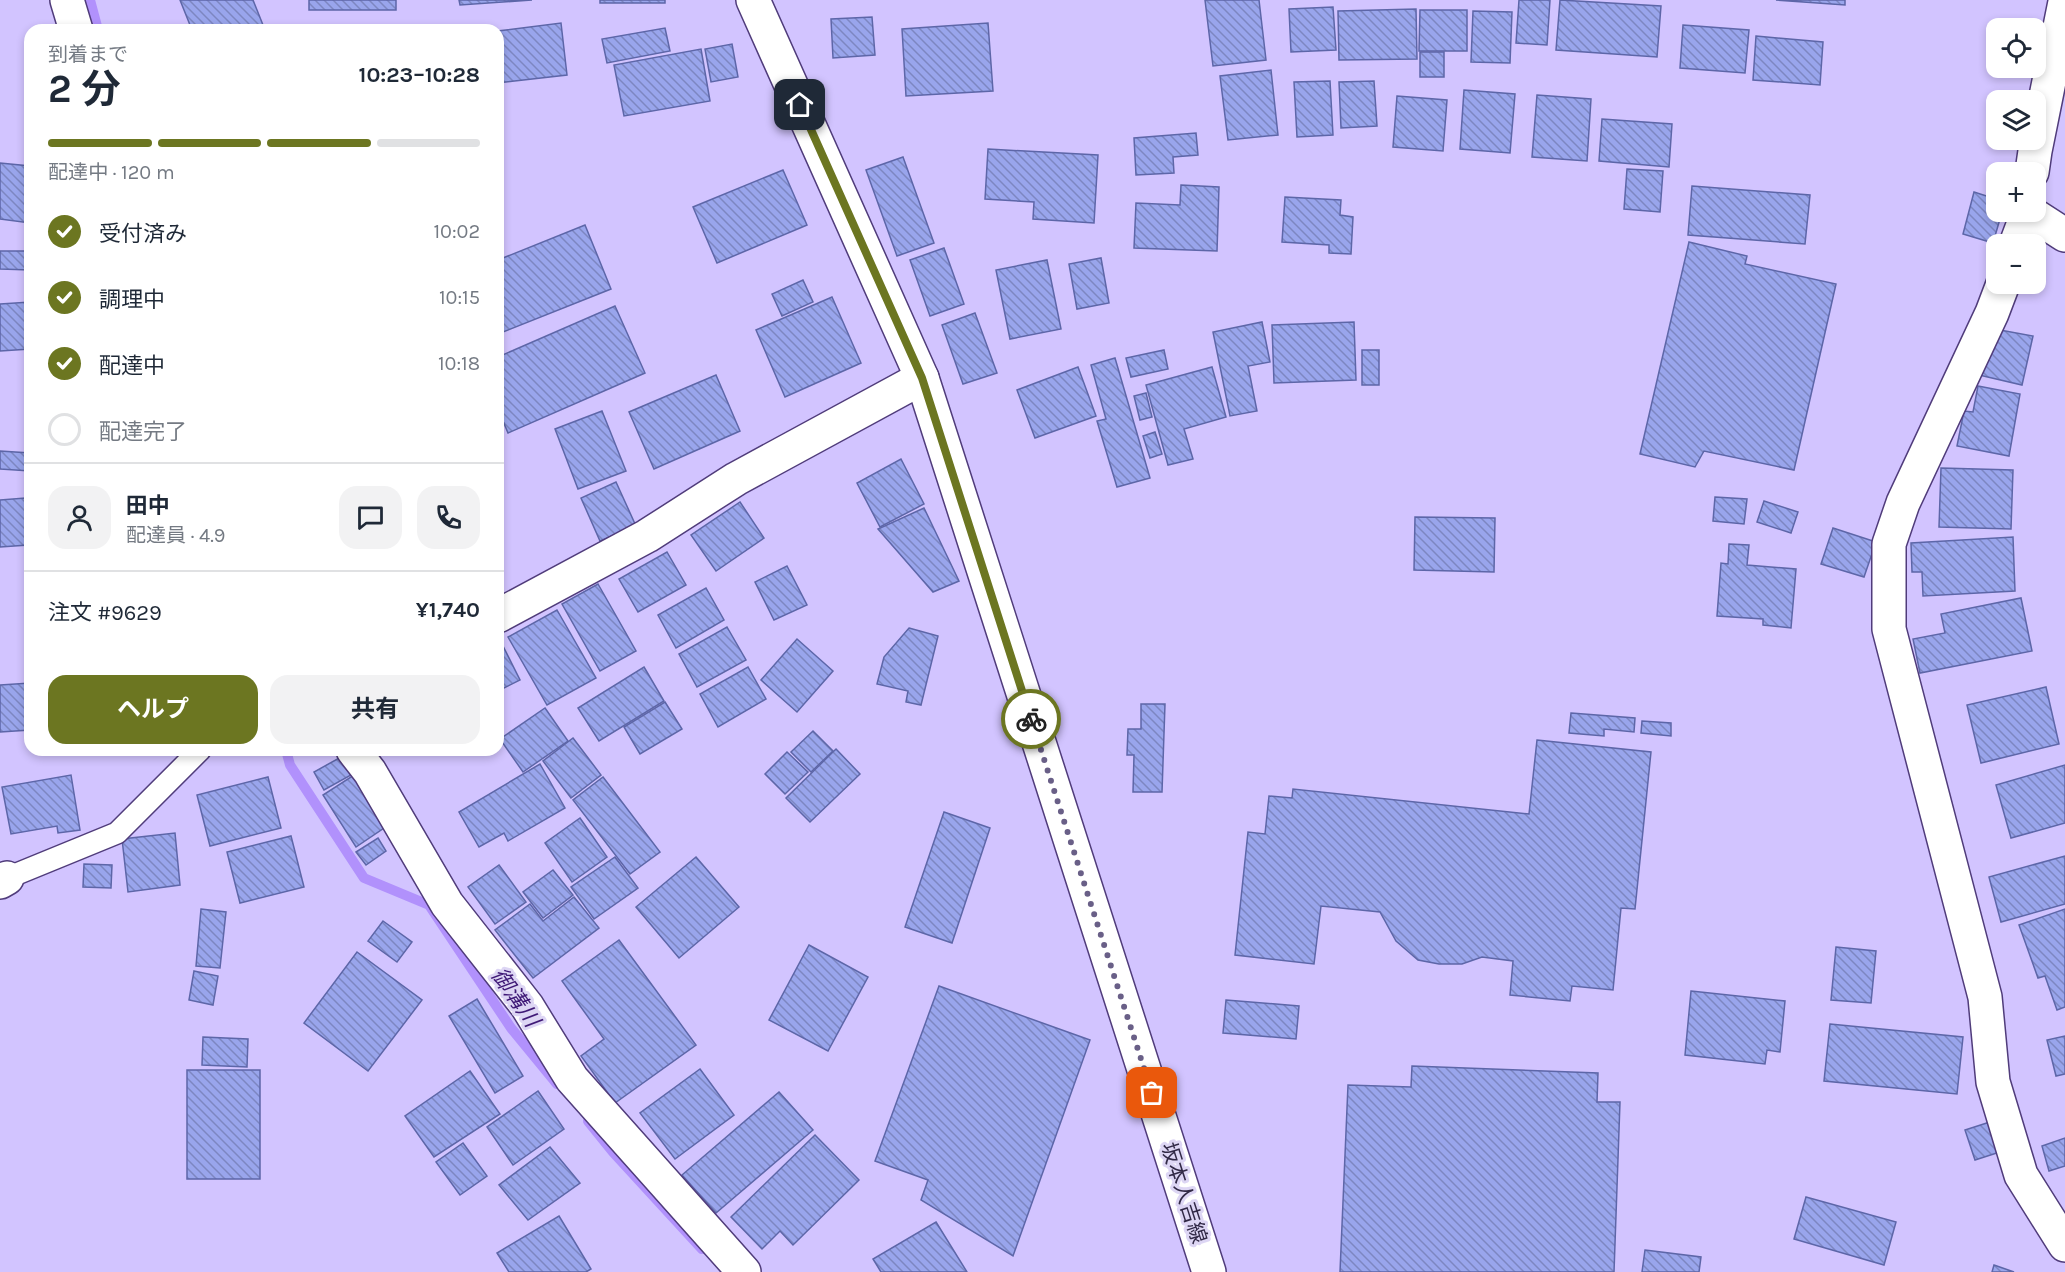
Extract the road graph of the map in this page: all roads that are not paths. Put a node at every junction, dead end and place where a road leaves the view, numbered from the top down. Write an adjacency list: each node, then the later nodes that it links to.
1 (67, 0): 4 (street)
2 (753, 0): 9 (street, 坂本人吉線)
3 (2065, 2): 5 (street)
4 (74, 24)
5 (2033, 162)
6 (2045, 222): 7 (street)
7 (2065, 235)
8 (1999, 294): 14 (street)
9 (922, 378): 10 (street); 16 (street, 坂本人吉線)
10 (504, 613)
11 (194, 756): 13 (lane)
12 (358, 756): 15 (street)
13 (3, 880)
14 (2065, 1245)
15 (744, 1272)
16 (1209, 1272)

